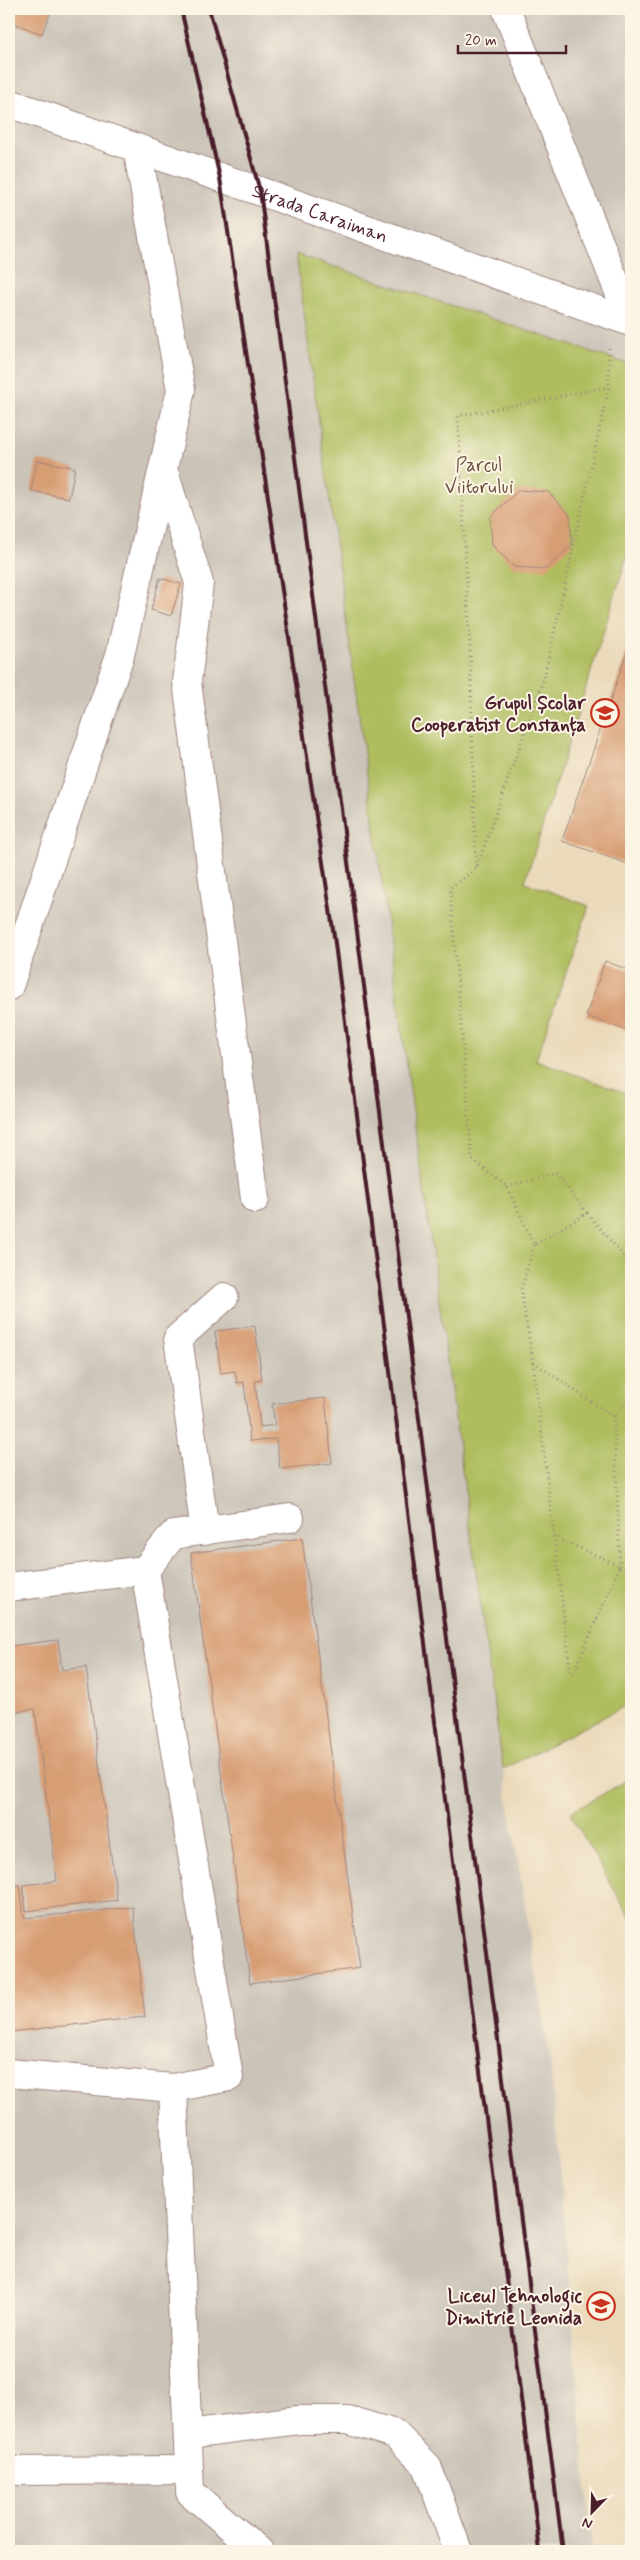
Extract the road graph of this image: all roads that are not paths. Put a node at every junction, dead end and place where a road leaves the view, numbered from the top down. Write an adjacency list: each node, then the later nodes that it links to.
1 (506, 9): 4 (street)
2 (9, 103): 3 (street, Strada Caraiman)
3 (138, 148): 4 (street, Strada Caraiman); 5 (street)
4 (624, 320)
5 (163, 468): 6 (street); 7 (street)
6 (9, 986)
7 (255, 1199)
8 (224, 1297): 10 (street)
9 (290, 1518): 10 (street)
10 (205, 1531): 11 (street)
11 (145, 1570): 12 (street); 14 (street)
12 (9, 1588)
13 (9, 2073): 14 (street)
14 (173, 2088): 15 (street)
15 (188, 2434): 16 (street); 19 (street)
16 (189, 2470): 17 (street); 18 (street)
17 (9, 2471)
18 (260, 2551)
19 (458, 2551)

